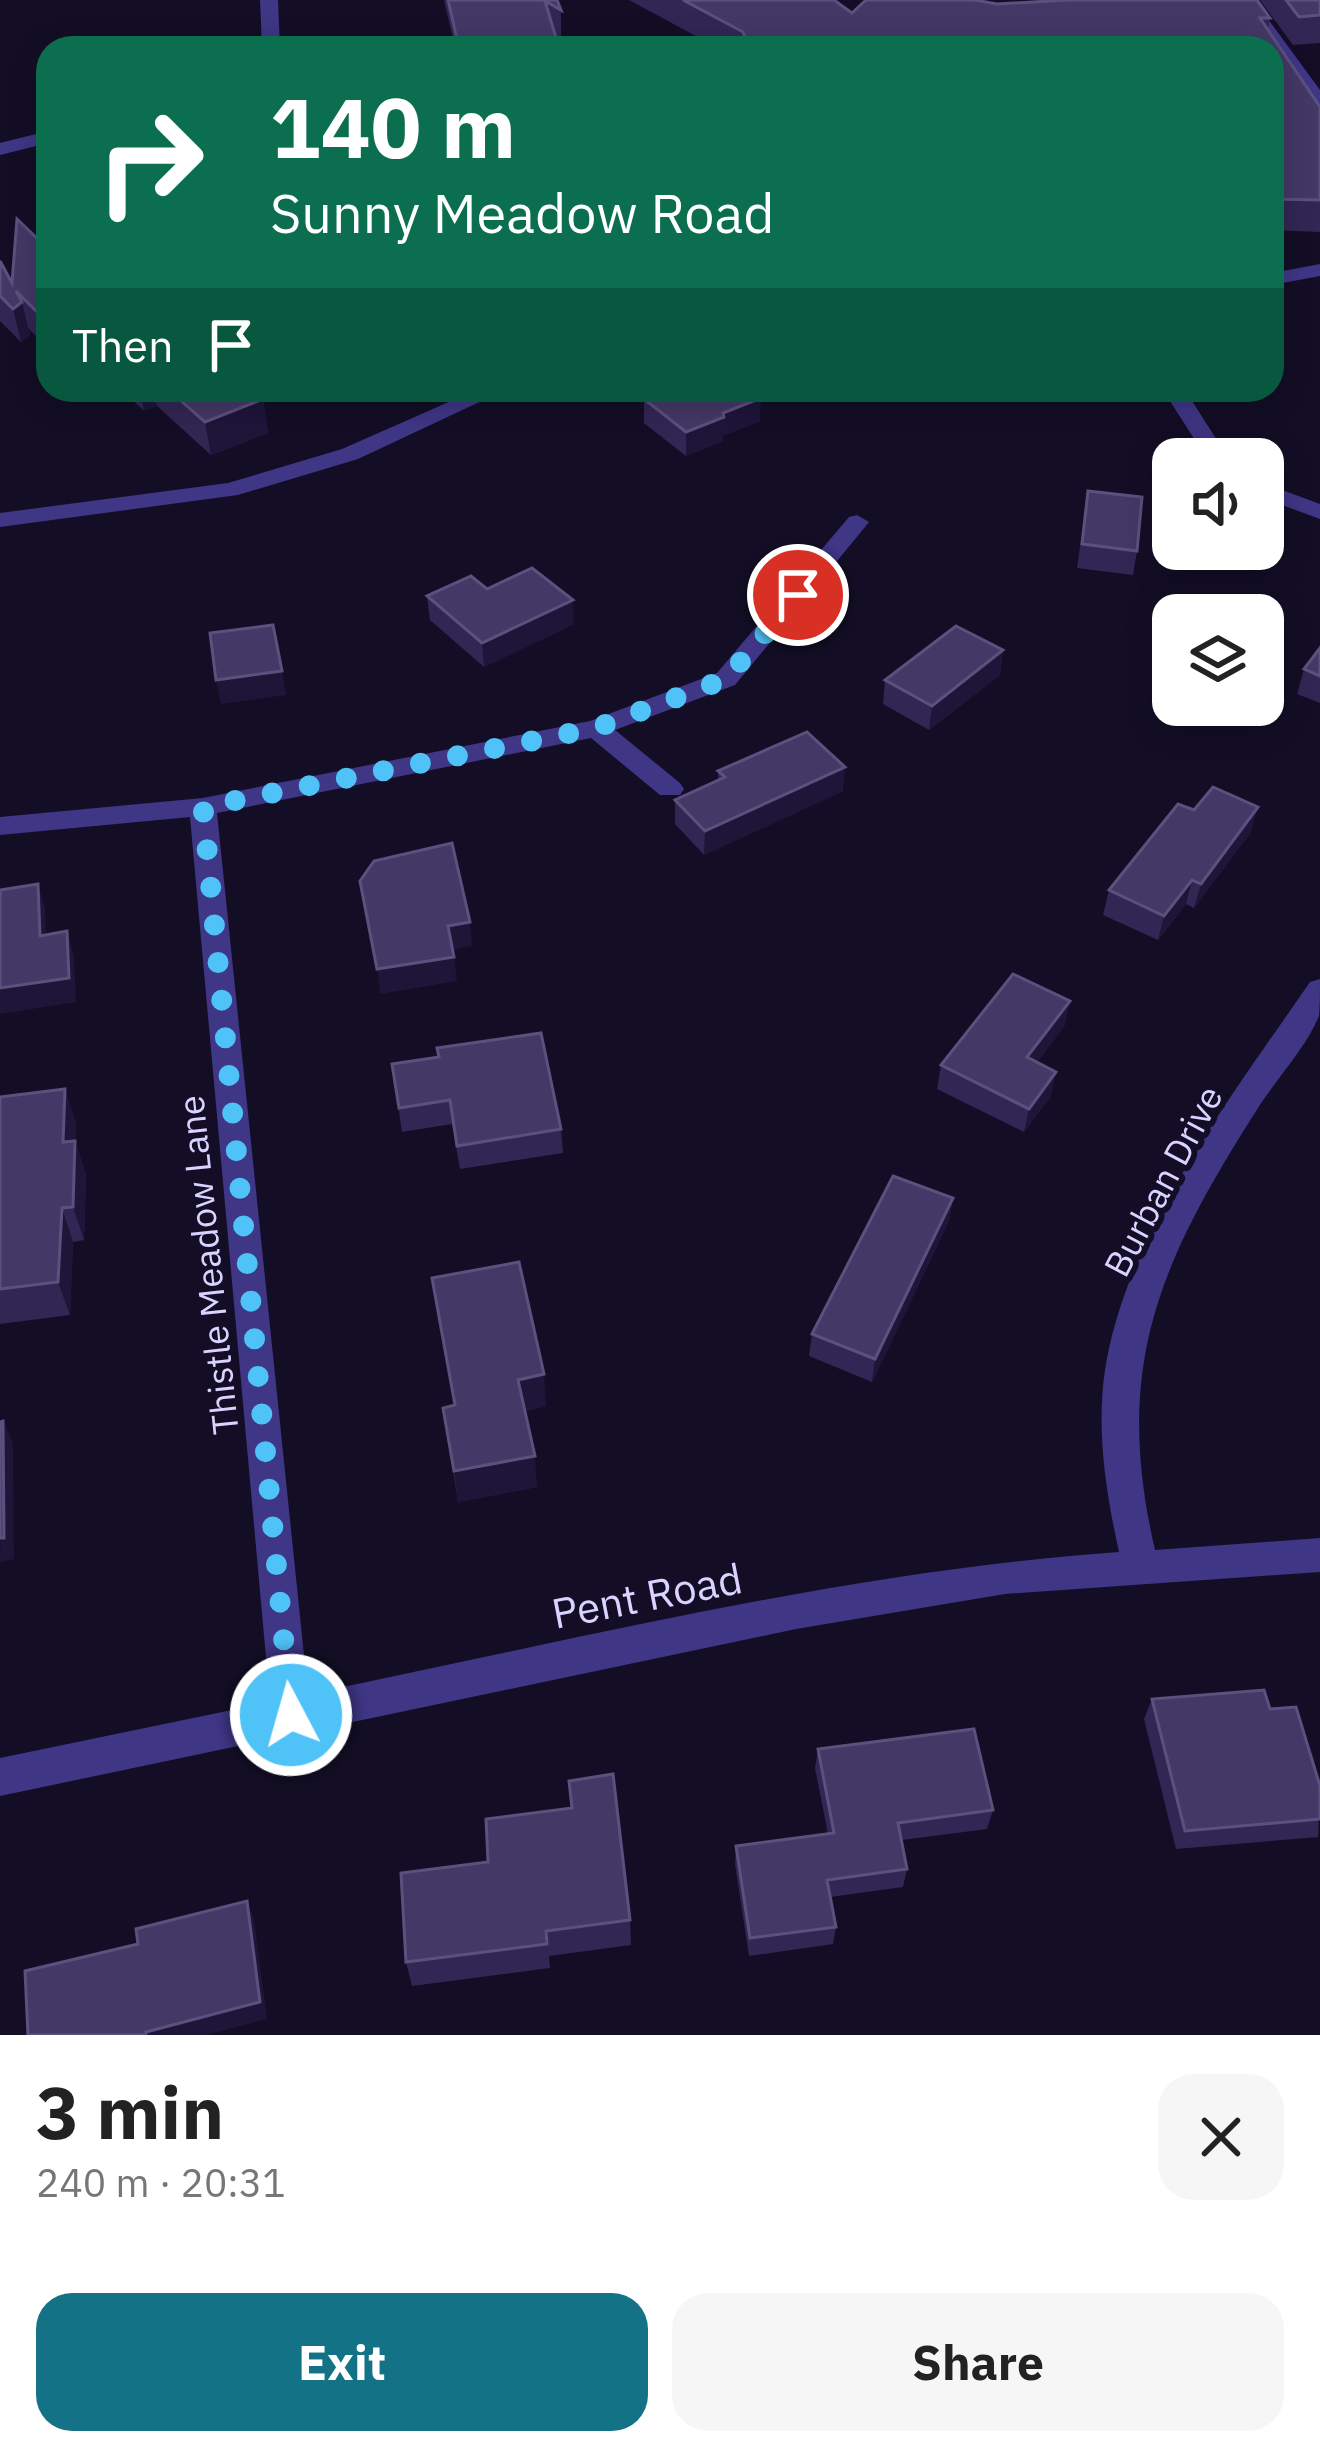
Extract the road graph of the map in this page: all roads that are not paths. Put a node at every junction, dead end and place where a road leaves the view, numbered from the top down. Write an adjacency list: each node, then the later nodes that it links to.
1 (269, 0): 3 (street)
2 (1246, 0): 4 (street)
3 (270, 36)
4 (1272, 36)
5 (1284, 53): 6 (street)
6 (1320, 103)
7 (36, 140): 8 (street)
8 (0, 149)
9 (1320, 270): 10 (street)
10 (1284, 277)
11 (467, 402): 16 (street)
12 (1182, 402): 13 (street)
13 (1205, 438)
14 (1284, 498): 15 (street)
15 (1320, 512)
16 (0, 520)
17 (857, 522): 18 (street)
18 (596, 728): 19 (street); 20 (street)
19 (670, 789)
20 (203, 807): 21 (street); 25 (street, Thistle Meadow Lane)
21 (0, 826)
22 (1320, 990): 24 (street, Burban Drive)
23 (1320, 1555): 24 (street, Pent Road)
24 (1141, 1568): 25 (street, Pent Road)
25 (291, 1715): 26 (street, Pent Road)
26 (0, 1778)

